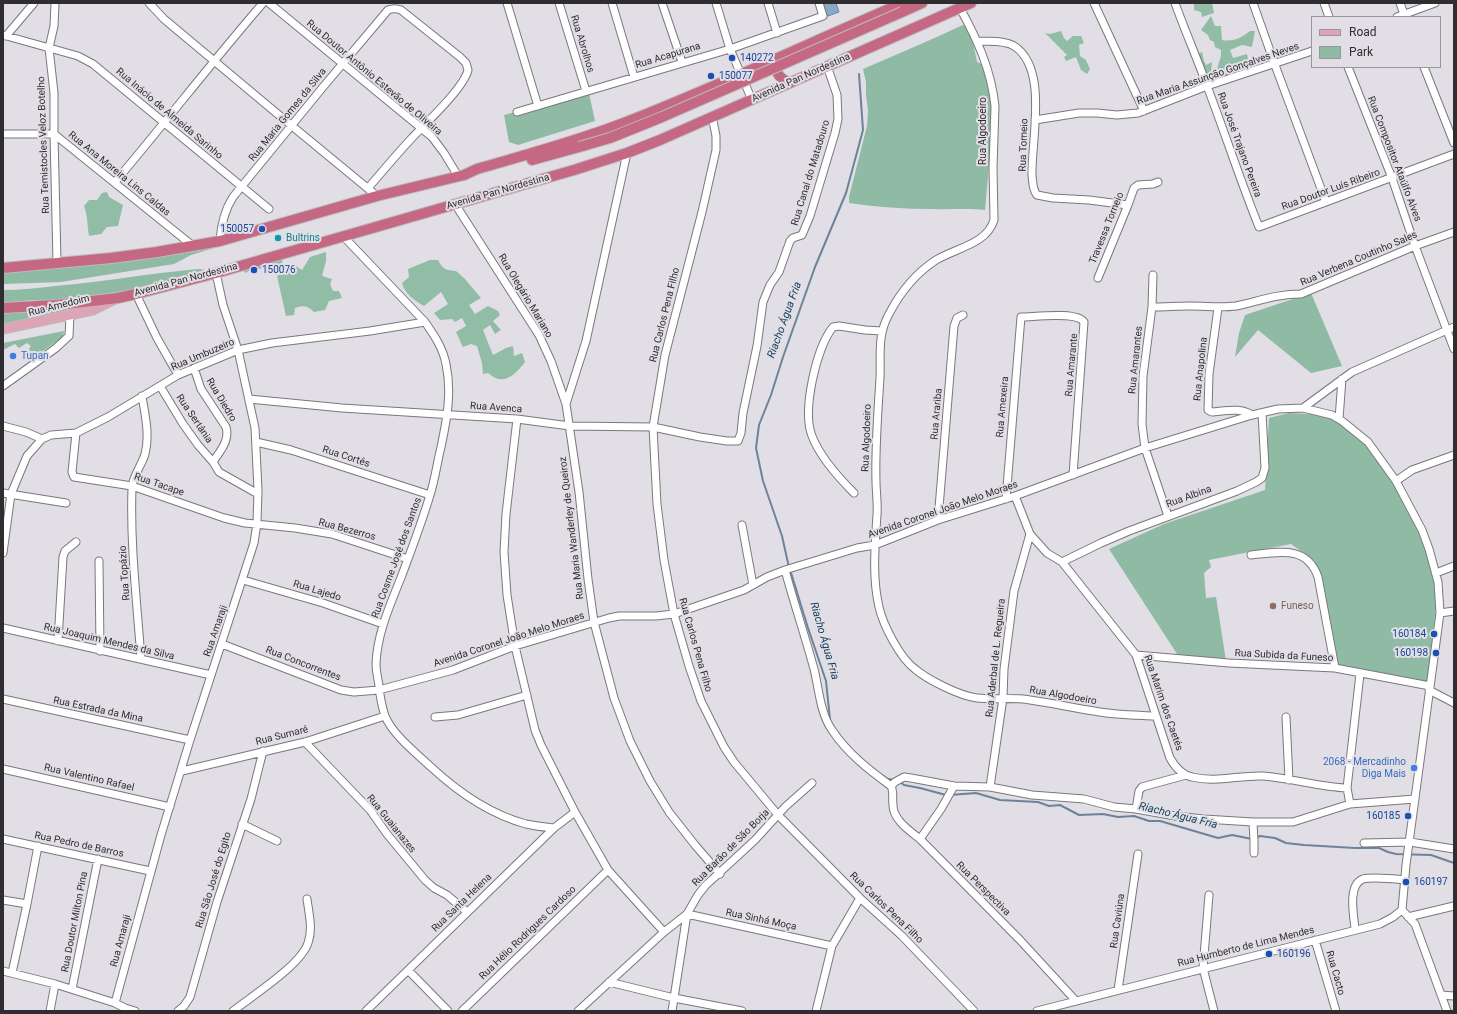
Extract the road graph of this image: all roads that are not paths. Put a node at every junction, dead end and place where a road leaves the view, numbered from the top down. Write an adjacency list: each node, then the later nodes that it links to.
1 (34, 3): 26 (street)
2 (55, 3): 28 (street, Rua Temistocles Veloz Botelho)
3 (150, 3): 32 (street)
4 (263, 3): 32 (street)
5 (269, 3): 34 (street, Rua Doutor Antônio Estevão de Oliveira)
6 (507, 3): 45 (street)
7 (559, 3): 43 (street, Rua Abrolhos)
8 (612, 3): 40 (street)
9 (662, 3): 33 (street)
10 (716, 3): 29 (street)
11 (768, 3): 25 (street)
12 (819, 3): 25 (street, Rua Acapurana)
13 (922, 3): 21 (highway, Avenida Pan Nordestina)
14 (971, 3): 22 (highway, Avenida Pan Nordestina)
15 (1094, 3): 46 (street)
16 (1175, 3): 42 (street, Rua José Trajano Pereira)
17 (1253, 3): 35 (street)
18 (1324, 3): 23 (street)
19 (1400, 3): 24 (street)
20 (1435, 3): 24 (street)
21 (902, 8): 31 (highway, Avenida Pan Nordestina); 58 (highway, Avenida Pan Nordestina, bridge)
22 (960, 8): 27 (street, Rua Algodoeiro); 36 (highway, Avenida Pan Nordestina)
23 (1329, 16)
24 (1402, 16)
25 (777, 32): 29 (street, Rua Acapurana)
26 (5, 36): 28 (street, Rua Inácio de Almeida Sarinho)
27 (978, 42): 49 (street, Rua Torneio); 91 (street, Rua Algodoeiro)
28 (49, 48): 50 (street, Rua Inácio de Almeida Sarinho); 54 (street, Rua Temistocles Veloz Botelho)
29 (730, 49): 33 (street, Rua Acapurana); 39 (street)
30 (1311, 51): 35 (street, Rua Maria Assunção Gonçalves Neves)
31 (779, 58): 39 (highway, Avenida Pan Nordestina); 41 (highway)
32 (214, 60): 50 (street); 51 (street)
33 (682, 62): 40 (street, Rua Acapurana)
34 (343, 64): 51 (street, Rua Maria Gomes da Silva); 52 (street, Rua Doutor Antônio Estevão de Oliveira); 52 (street, Rua Maria Gomes da Silva)
35 (1275, 65): 42 (street, Rua Maria Assunção Gonçalves Neves); 65 (street)
36 (827, 66): 41 (highway, Avenida Pan Nordestina); 113 (street, Rua Canal do Matadouro)
37 (1348, 68): 59 (street, Rua Compositor Ataúlfo Alves)
38 (1424, 68): 55 (street)
39 (741, 74): 44 (street); 58 (highway, Avenida Pan Nordestina)
40 (634, 77): 43 (street, Rua Acapurana)
41 (790, 83): 44 (highway, Avenida Pan Nordestina)
42 (1207, 86): 46 (street, Rua Maria Assunção Gonçalves Neves); 69 (street, Rua José Trajano Pereira)
43 (586, 91): 45 (street, Rua Acapurana)
44 (752, 100): 48 (highway, Avenida Pan Nordestina)
45 (538, 106): 47 (street, Rua Acapurana)
46 (1144, 111): 49 (street, Rua Maria Assunção Gonçalves Neves)
47 (517, 112)
48 (712, 116): 56 (highway, Avenida Pan Nordestina); 110 (street, Rua Carlos Pena Filho)
49 (1035, 120): 67 (street, Rua Torneio)
50 (164, 124): 60 (street); 62 (street, Rua Inácio de Almeida Sarinho)
51 (292, 126): 62 (street, Rua Maria Gomes da Silva); 63 (street)
52 (422, 129): 58 (street, Rua Doutor Antônio Estevão de Oliveira); 63 (street)
53 (3, 134): 54 (street, Rua Ana Moreira Lins Caldas)
54 (54, 134): 60 (street, Rua Ana Moreira Lins Caldas); 75 (street, Rua Temistocles Veloz Botelho)
55 (1454, 143)
56 (627, 153): 66 (highway, Avenida Pan Nordestina); 101 (street, Rua Maria Wanderley de Queiroz)
57 (1454, 154): 59 (street, Rua Doutor Luís Ribeiro)
58 (461, 175): 64 (highway, Avenida Pan Nordestina)
59 (1392, 178): 65 (street, Rua Doutor Luís Ribeiro); 74 (street, Rua Compositor Ataúlfo Alves)
60 (115, 182): 73 (street, Rua Ana Moreira Lins Caldas)
61 (1158, 182): 67 (street, Travessa Torneio)
62 (242, 187): 68 (street, Rua Inácio de Almeida Sarinho); 72 (street, Rua Maria Gomes da Silva)
63 (368, 188): 64 (street)
64 (377, 196): 72 (highway, Avenida Pan Nordestina)
65 (1326, 202): 69 (street, Rua Doutor Luís Ribeiro)
66 (455, 204): 71 (highway, Avenida Pan Nordestina); 101 (street, Rua Olegário Mariano)
67 (1128, 205): 79 (street, Travessa Torneio)
68 (269, 209)
69 (1259, 227)
70 (1454, 232): 74 (street, Rua Verbena Coutinho Sales)
71 (344, 236): 77 (highway, Avenida Pan Nordestina); 88 (street, Rua Cosme José dos Santos)
72 (220, 241): 73 (highway, Avenida Pan Nordestina)
73 (193, 246): 75 (highway, Avenida Pan Nordestina)
74 (1415, 246): 84 (street, Rua Verbena Coutinho Sales); 90 (street, Rua Compositor Ataúlfo Alves)
75 (57, 262): 76 (highway, Avenida Pan Nordestina)
76 (3, 268)
77 (216, 273): 80 (highway, Avenida Pan Nordestina); 93 (street, Rua Amaraji)
78 (1153, 275): 82 (street, Rua Amarantes)
79 (1098, 278)
80 (136, 294): 81 (highway, Avenida Pan Nordestina); 95 (street)
81 (118, 298): 83 (highway, Avenida Pan Nordestina); 85 (main road, Rua Amedoim)
82 (1152, 307): 84 (street, Rua Verbena Coutinho Sales); 115 (street, Rua Amarantes)
83 (3, 308)
84 (1218, 308): 105 (street, Rua Anapolina)
85 (70, 315): 89 (main road, Rua Amedoim); 97 (street)
86 (963, 315): 130 (street, Rua Arariba)
87 (1021, 317): 118 (street, Rua Amarante); 127 (street, Rua Amexeira)
88 (425, 322): 93 (street, Rua Umbuzeiro); 104 (street, Rua Cosme José dos Santos)
89 (3, 329)
90 (1450, 329): 92 (street, Rua Compositor Ataúlfo Alves); 96 (street)
91 (882, 331): 122 (street); 135 (street, Rua Algodoeiro)
92 (1454, 349)
93 (238, 350): 94 (street, Rua Umbuzeiro); 100 (street, Rua Amaraji)
94 (194, 368): 95 (street, Rua Umbuzeiro); 117 (street, Rua Diedro)
95 (178, 375): 98 (street, Rua Umbuzeiro)
96 (1342, 378): 102 (street); 107 (street)
97 (3, 386)
98 (160, 386): 99 (street, Rua Umbuzeiro); 117 (street, Rua Sertânia)
99 (142, 396): 111 (street, Rua Umbuzeiro); 120 (street)
100 (249, 399): 104 (street, Rua Avenca); 114 (street, Rua Amaraji)
101 (566, 404): 109 (street, Rua Maria Wanderley de Queiroz)
102 (1303, 408): 103 (street, Avenida Coronel João Melo Moraes); 107 (street, Avenida Coronel João Melo Moraes)
103 (1262, 413): 105 (street, Avenida Coronel João Melo Moraes); 129 (street, Rua Albina)
104 (448, 414): 106 (street, Rua Avenca); 125 (street, Rua Cosme José dos Santos)
105 (1252, 415): 115 (street, Avenida Coronel João Melo Moraes)
106 (516, 419): 109 (street, Rua Avenca); 154 (street)
107 (1339, 419): 119 (street, Avenida Coronel João Melo Moraes)
108 (3, 426): 112 (street)
109 (570, 426): 110 (street, Rua Avenca); 149 (street, Rua Maria Wanderley de Queiroz)
110 (652, 427): 113 (street, Rua Avenca); 148 (street, Rua Carlos Pena Filho)
111 (76, 433): 112 (street, Rua Umbuzeiro); 120 (street, Rua Tacape)
112 (42, 439): 123 (street)
113 (740, 439)
114 (256, 442): 124 (street, Rua Amaraji); 125 (street, Rua Cortês)
115 (1145, 448): 118 (street, Avenida Coronel João Melo Moraes); 129 (street, Rua Amarantes)
116 (1454, 455): 119 (street)
117 (213, 462): 124 (street, Rua Sertânia)
118 (1072, 475): 126 (street, Avenida Coronel João Melo Moraes)
119 (1396, 480): 143 (street, Avenida Coronel João Melo Moraes)
120 (132, 486): 131 (street, Rua Tacape); 157 (street, Rua Topázio)
121 (3, 493): 123 (street)
122 (854, 493)
123 (12, 494): 128 (street); 136 (street)
124 (258, 494): 131 (street, Rua Amaraji)
125 (430, 495): 138 (street, Rua Cosme José dos Santos)
126 (1015, 496): 127 (street, Avenida Coronel João Melo Moraes); 133 (street, Rua Marim dos Caetés)
127 (1006, 499): 130 (street, Avenida Coronel João Melo Moraes)
128 (66, 503)
129 (1168, 516): 140 (street, Rua Albina)
130 (938, 520): 135 (street, Avenida Coronel João Melo Moraes)
131 (257, 523): 138 (street, Rua Bezerros); 144 (street, Rua Amaraji)
132 (742, 525): 145 (street)
133 (1030, 534): 140 (street, Rua Marim dos Caetés); 164 (street, Rua Aderbal de L. Regueira)
134 (76, 542): 152 (street)
135 (875, 545): 142 (street, Avenida Coronel João Melo Moraes); 164 (street, Rua Algodoeiro)
136 (3, 553)
137 (1252, 555): 158 (street)
138 (408, 559): 150 (street, Rua Cosme José dos Santos)
139 (99, 561): 155 (street)
140 (1062, 562): 156 (street, Rua Marim dos Caetés)
141 (1454, 566): 143 (street)
142 (785, 570): 145 (street, Avenida Coronel João Melo Moraes); 179 (street)
143 (1436, 573): 147 (street, Avenida Coronel João Melo Moraes)
144 (243, 580): 150 (street, Rua Lajedo); 153 (street, Rua Amaraji)
145 (753, 585): 148 (street, Avenida Coronel João Melo Moraes)
146 (1454, 611): 147 (street)
147 (1440, 613): 161 (street, Avenida Coronel João Melo Moraes)
148 (674, 614): 149 (street, Avenida Coronel João Melo Moraes); 188 (street, Rua Carlos Pena Filho)
149 (594, 622): 154 (street, Avenida Coronel João Melo Moraes); 204 (street, Rua Maria Wanderley de Queiroz)
150 (383, 624): 162 (street, Rua Cosme José dos Santos)
151 (3, 628): 152 (street, Rua Joaquim Mendes da Silva)
152 (58, 641): 155 (street, Rua Joaquim Mendes da Silva)
153 (222, 644): 160 (street, Rua Amaraji); 162 (street, Rua Concorrentes)
154 (515, 646): 162 (street, Avenida Coronel João Melo Moraes); 163 (street)
155 (100, 651): 157 (street, Rua Joaquim Mendes da Silva)
156 (1136, 655): 158 (street, Rua Subida da Funeso); 168 (street, Rua Marim dos Caetés)
157 (141, 659): 160 (street, Rua Joaquim Mendes da Silva)
158 (1335, 668): 159 (street, Rua Subida da Funeso)
159 (1360, 674): 161 (street, Rua Subida da Funeso); 182 (street)
160 (211, 675): 171 (street, Rua Amaraji)
161 (1429, 688): 166 (street, Rua Subida da Funeso); 183 (street, Avenida Coronel João Melo Moraes)
162 (380, 690): 167 (street, Rua Cosme José dos Santos)
163 (526, 695): 169 (street); 187 (street)
164 (1003, 698): 168 (street, Rua Algodoeiro); 180 (street, Rua Aderbal de L. Regueira)
165 (3, 699): 171 (street, Rua Estrada da Mina)
166 (1454, 703)
167 (386, 716): 172 (street, Rua Sumaré); 191 (street, Rua Cosme José dos Santos)
168 (1155, 716): 176 (street, Rua Marim dos Caetés)
169 (435, 717)
170 (1286, 717): 177 (street)
171 (190, 740): 175 (street, Rua Amaraji)
172 (305, 742): 173 (street, Rua Sumaré); 213 (street, Rua Guaianazes)
173 (263, 751): 175 (street, Rua Sumaré); 190 (street, Rua São José do Egito)
174 (3, 769): 185 (street, Rua Valentino Rafael)
175 (182, 771): 185 (street, Rua Amaraji)
176 (1186, 775): 177 (street); 186 (street)
177 (1290, 780): 182 (street)
178 (812, 783): 188 (street, Rua Barão de São Borja)
179 (893, 784): 181 (street); 193 (street, Rua Perspectiva)
180 (990, 786): 181 (street); 186 (street)
181 (953, 787): 193 (street)
182 (1348, 788): 184 (street)
183 (1415, 799): 184 (street); 196 (street, Avenida Coronel João Melo Moraes)
184 (1350, 804): 189 (street)
185 (170, 807): 203 (street, Rua Amaraji)
186 (1136, 809): 189 (street)
187 (575, 812): 191 (street, Rua Santa Helena); 202 (street)
188 (778, 815): 204 (street, Rua Barão de São Borja); 207 (street, Rua Carlos Pena Filho)
189 (1253, 822): 199 (street)
190 (242, 824): 194 (street); 235 (street, Rua São José do Egito)
191 (554, 828): 213 (street, Rua Santa Helena)
192 (3, 839): 197 (street, Rua Pedro de Barros)
193 (920, 839): 231 (street, Rua Perspectiva)
194 (277, 841)
195 (1364, 843): 196 (street)
196 (1410, 843): 198 (street); 205 (street, Avenida Coronel João Melo Moraes)
197 (38, 846): 201 (street, Rua Pedro de Barros); 210 (street)
198 (1454, 849)
199 (1254, 852)
200 (1138, 854): 227 (street, Rua Caviúna)
201 (98, 859): 203 (street, Rua Pedro de Barros); 226 (street, Rua Doutor Milton Pina)
202 (608, 870): 217 (street); 239 (street, Rua Hélio Rodrigues Cardoso)
203 (150, 871): 232 (street, Rua Amaraji)
204 (720, 874): 214 (street, Rua Barão de São Borja)
205 (1404, 880): 212 (street, Avenida Coronel João Melo Moraes); 216 (street)
206 (1208, 895): 220 (street)
207 (860, 898): 219 (street); 244 (street, Rua Carlos Pena Filho)
208 (307, 899): 236 (street)
209 (3, 900): 210 (street)
210 (27, 904): 223 (street)
211 (1454, 906): 215 (street)
212 (1402, 910): 215 (street); 216 (street, Rua Humberto de Lima Mendes)
213 (467, 912): 221 (street, Rua Santa Helena)
214 (686, 914): 217 (street, Rua Barão de São Borja); 219 (street, Rua Sinhá Moça); 230 (street)
215 (1408, 917): 228 (street)
216 (1355, 929): 218 (street, Rua Humberto de Lima Mendes)
217 (664, 932): 224 (street, Rua Barão de São Borja)
218 (1315, 940): 220 (street, Rua Humberto de Lima Mendes); 247 (street, Rua Cacto)
219 (832, 946): 243 (street)
220 (1203, 968): 227 (street, Rua Humberto de Lima Mendes); 246 (street)
221 (408, 970): 237 (street, Rua Santa Helena); 238 (street)
222 (3, 971): 223 (street)
223 (12, 973): 225 (street)
224 (610, 982): 230 (street); 240 (street, Rua Barão de São Borja)
225 (55, 984): 226 (street); 233 (street, Rua Doutor Milton Pina)
226 (72, 989): 232 (street)
227 (1118, 990): 231 (street, Rua Humberto de Lima Mendes)
228 (1441, 995): 229 (street); 248 (street)
229 (1454, 996)
230 (674, 998): 241 (street); 242 (street)
231 (1076, 1001): 245 (street, Rua Humberto de Lima Mendes)
232 (117, 1006): 234 (street)
233 (50, 1011)
234 (135, 1011)
235 (178, 1011)
236 (233, 1011)
237 (366, 1011)
238 (448, 1011)
239 (462, 1011)
240 (578, 1011)
241 (672, 1011)
242 (742, 1011)
243 (816, 1011)
244 (974, 1011)
245 (1037, 1011)
246 (1214, 1011)
247 (1336, 1011)
248 (1447, 1011)

